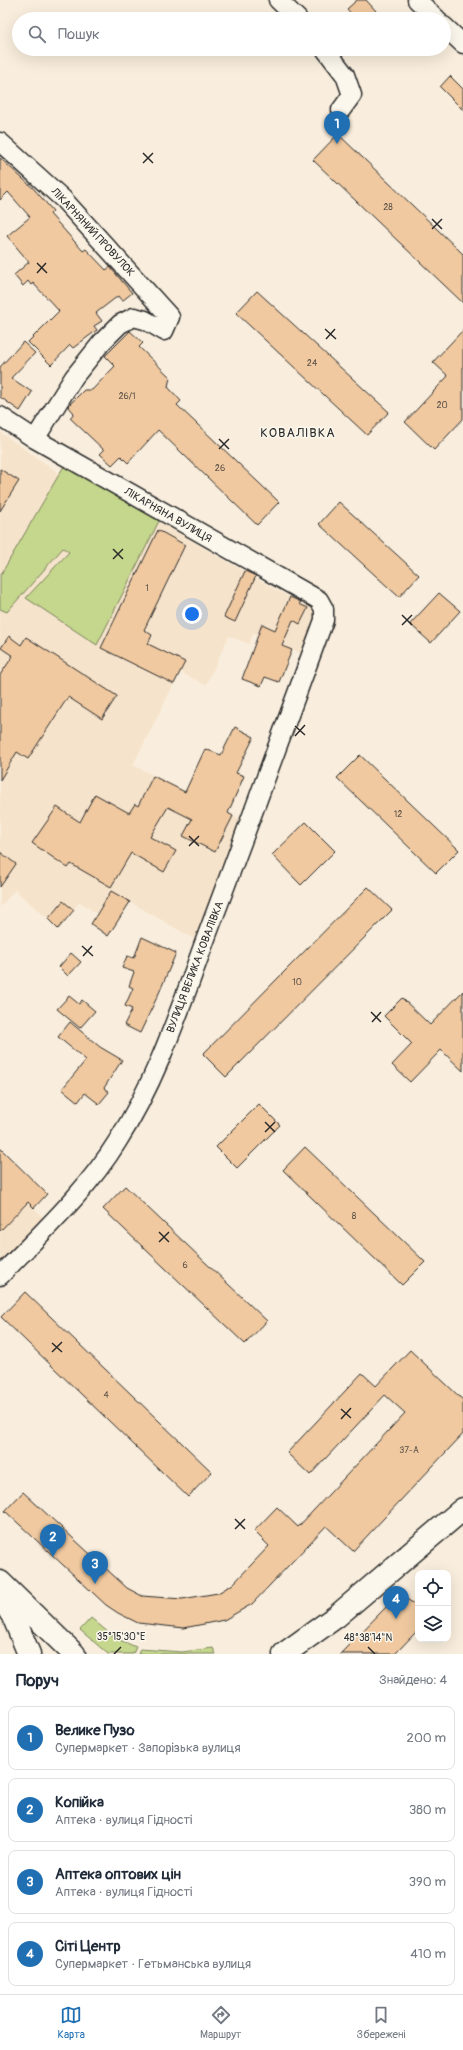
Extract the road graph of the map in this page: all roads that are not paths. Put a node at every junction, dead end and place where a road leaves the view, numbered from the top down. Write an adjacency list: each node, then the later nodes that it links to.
1 (278, 0): 3 (street)
2 (417, 0): 4 (street)
3 (291, 12)
4 (430, 12)
5 (451, 33): 6 (street)
6 (463, 44)
7 (330, 56): 8 (street)
8 (341, 110)
9 (0, 142): 11 (street, ЛІКАРНЯНИЙ ПРОВУЛОК)
10 (0, 416): 11 (street, ЛІКАРНЯНА ВУЛИЦЯ)
11 (35, 439): 12 (street, ЛІКАРНЯНА ВУЛИЦЯ)
12 (324, 620): 13 (street, ВУЛИЦЯ ВЕЛИКА КОВАЛІВКА)
13 (0, 1276)
14 (463, 1509): 23 (main road)
15 (0, 1582): 18 (main road)
16 (0, 1595): 20 (main road)
17 (0, 1612): 19 (main road)
18 (55, 1635): 21 (main road); 22 (main road)
19 (15, 1654)
20 (29, 1654)
21 (74, 1654)
22 (83, 1654)
23 (284, 1654)

